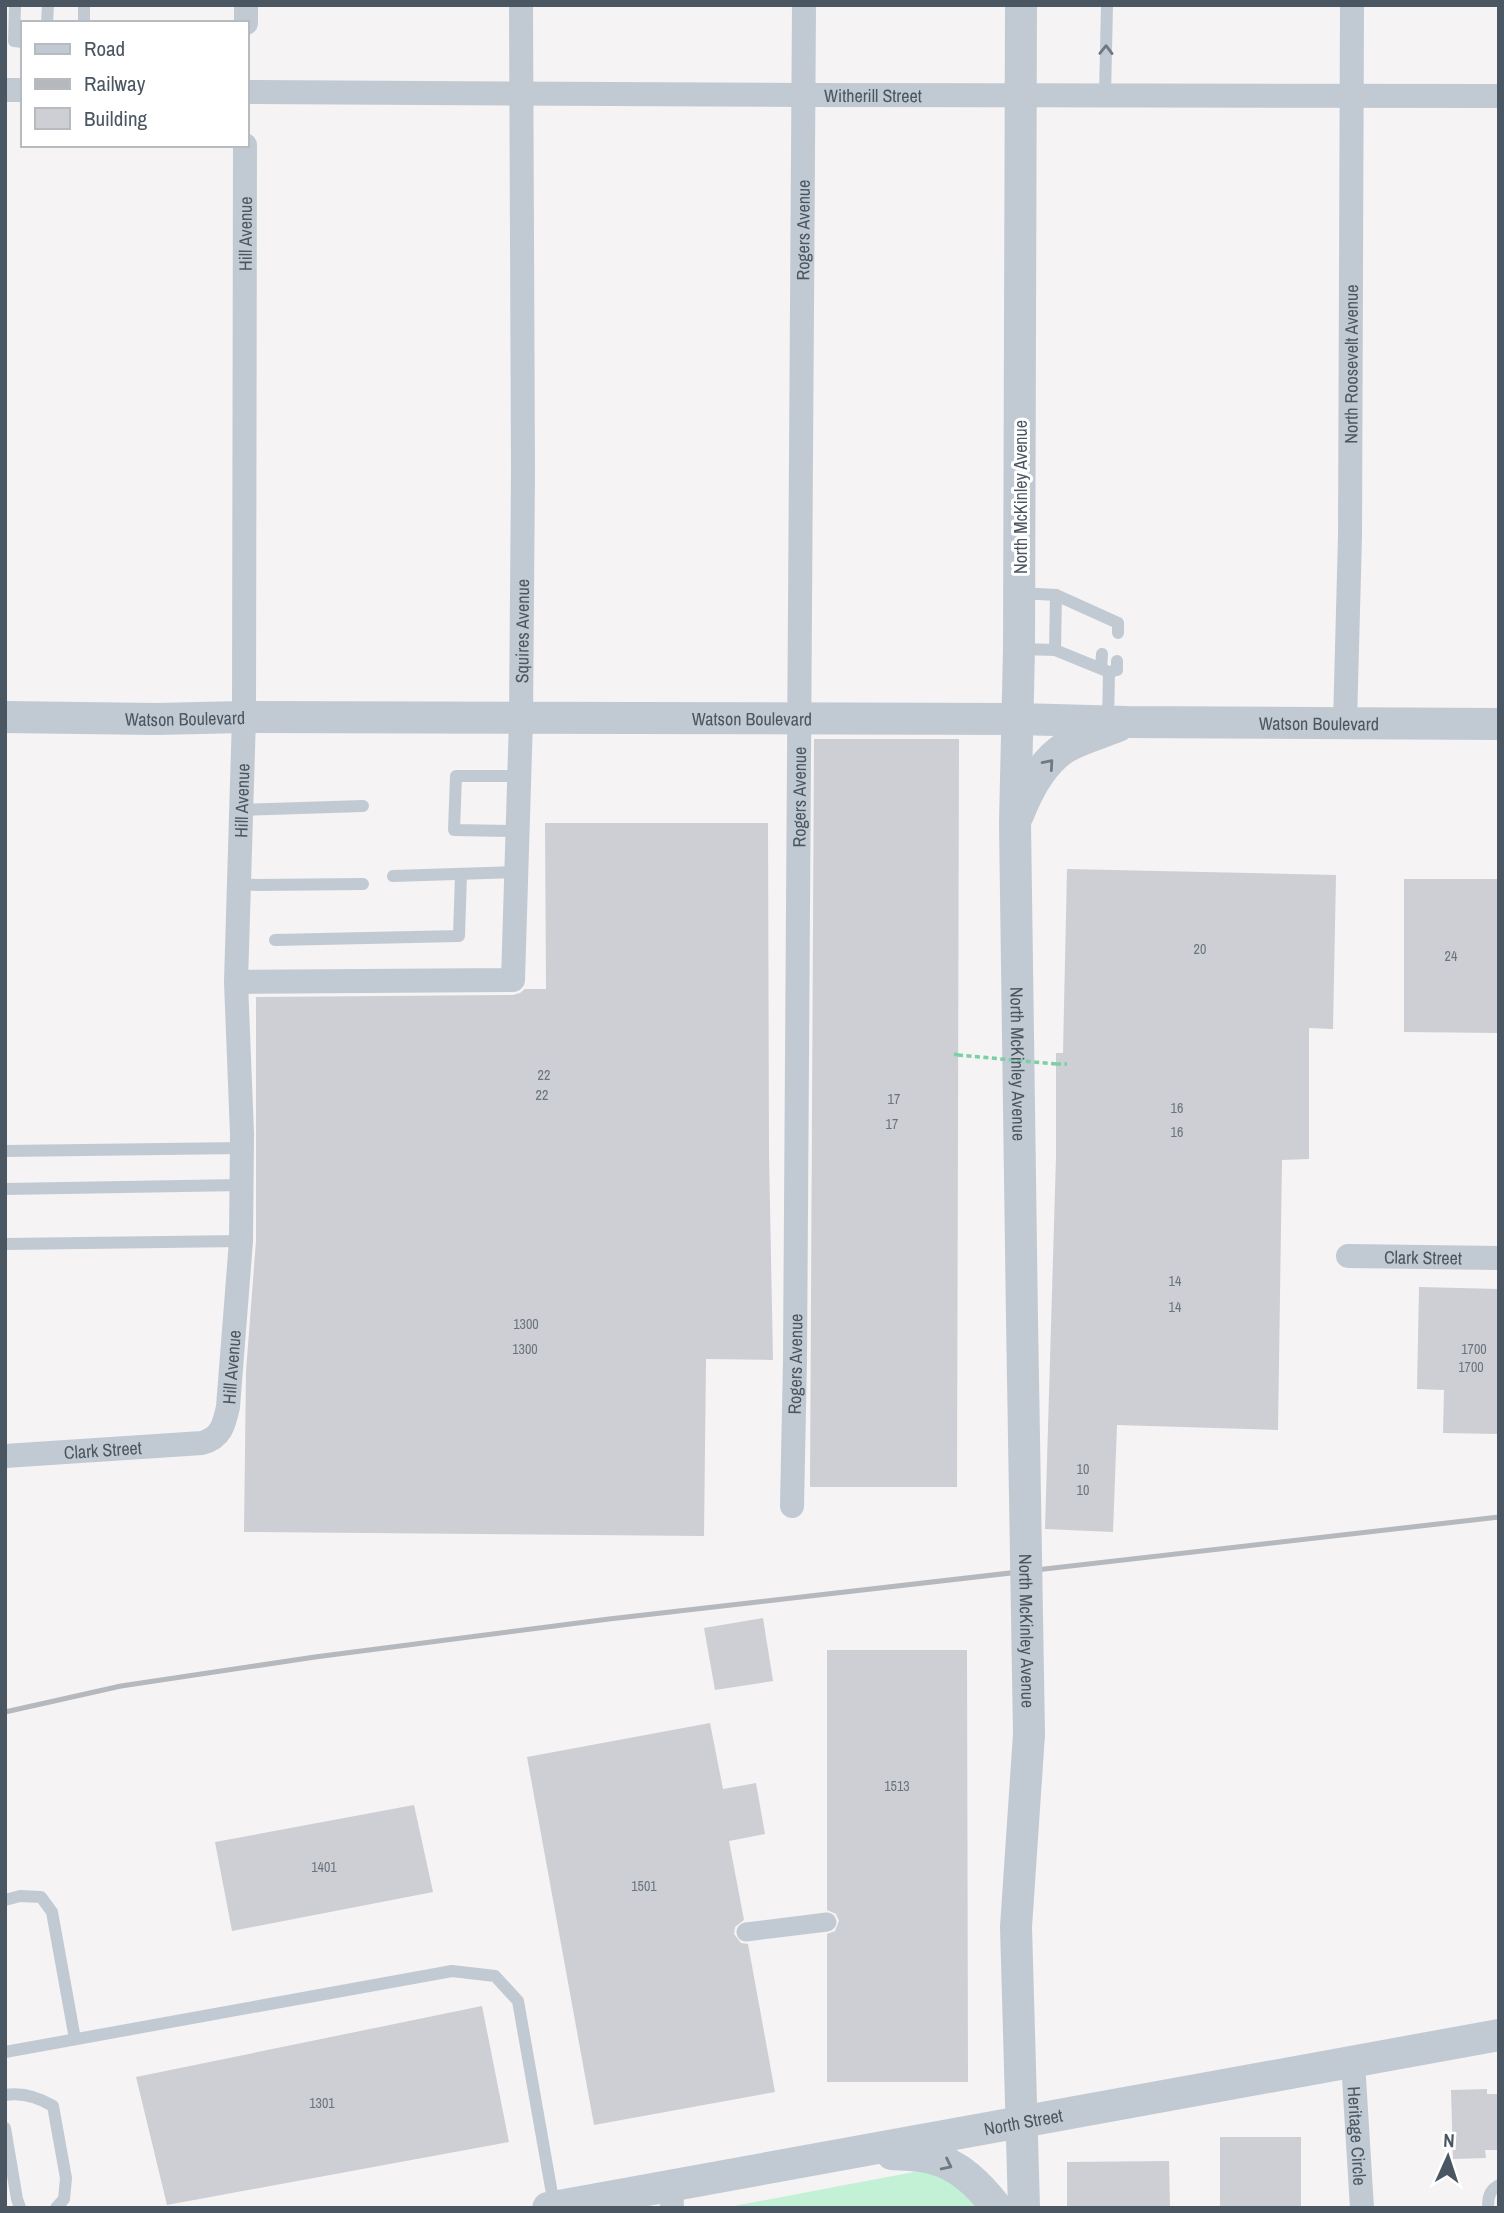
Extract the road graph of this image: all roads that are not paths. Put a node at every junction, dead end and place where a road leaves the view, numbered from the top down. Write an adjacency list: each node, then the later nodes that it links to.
1 (15, 5): 7 (lane)
2 (521, 5): 9 (street, Squires Avenue)
3 (804, 5): 10 (street, Rogers Avenue)
4 (1021, 5): 12 (street, North McKinley Avenue)
5 (1107, 5): 11 (lane, one-way to 5)
6 (1352, 5): 13 (street, North Roosevelt Avenue)
7 (21, 42)
8 (248, 92): 9 (street, Witherill Street)
9 (520, 93): 10 (street, Witherill Street); 28 (street, Squires Avenue)
10 (804, 95): 12 (street, Witherill Street); 29 (street, Rogers Avenue)
11 (1105, 95): 12 (street, Witherill Street); 13 (street, Witherill Street)
12 (1021, 96): 16 (street, North McKinley Avenue)
13 (1351, 96): 14 (street, Witherill Street); 32 (street, North Roosevelt Avenue)
14 (1499, 96)
15 (245, 147): 27 (street, Hill Avenue)
16 (1019, 593): 17 (lane); 20 (street, North McKinley Avenue)
17 (1056, 595): 18 (lane); 21 (lane)
18 (1118, 633)
19 (1077, 643): 23 (lane)
20 (1019, 649): 21 (lane); 30 (street, North McKinley Avenue)
21 (1055, 650): 23 (lane)
22 (1102, 654): 25 (lane)
23 (1077, 658): 25 (lane)
24 (1117, 661): 25 (lane)
25 (1105, 670): 31 (lane)
26 (5, 717): 27 (street, Watson Boulevard)
27 (244, 717): 28 (street, Watson Boulevard); 36 (street, Hill Avenue)
28 (521, 719): 29 (street, Watson Boulevard); 34 (street, Squires Avenue)
29 (798, 719): 30 (street, Watson Boulevard); 56 (street, Rogers Avenue)
30 (1018, 719): 31 (street, Watson Boulevard); 37 (street, North McKinley Avenue)
31 (1118, 722): 32 (street, Watson Boulevard); 37 (street, one-way to 31)
32 (1345, 723): 33 (street, Watson Boulevard)
33 (1499, 724)
34 (519, 776): 38 (street, Squires Avenue); 38 (lane)
35 (363, 806): 36 (lane)
36 (241, 810): 43 (street, Hill Avenue)
37 (1015, 823): 65 (street, North McKinley Avenue, bridge)
38 (517, 831): 39 (street, Squires Avenue)
39 (516, 872): 40 (lane); 45 (street, Squires Avenue)
40 (461, 874): 41 (lane); 44 (lane)
41 (393, 876)
42 (363, 884): 43 (lane)
43 (239, 885): 45 (street, Hill Avenue)
44 (275, 940)
45 (236, 982): 46 (street, Hill Avenue)
46 (242, 1148): 47 (lane); 48 (street, Hill Avenue)
47 (5, 1151)
48 (241, 1185): 49 (lane); 50 (street, Hill Avenue)
49 (5, 1189)
50 (241, 1241): 51 (lane); 54 (street, Hill Avenue)
51 (5, 1244)
52 (1348, 1256): 53 (street, Clark Street)
53 (1499, 1258)
54 (202, 1443): 55 (street, Clark Street)
55 (5, 1457)
56 (792, 1506)
57 (5, 1900): 61 (lane)
58 (827, 1922): 59 (street)
59 (746, 1932)
60 (1499, 2035): 63 (street, North Street)
61 (75, 2039): 62 (lane); 70 (lane)
62 (5, 2052)
63 (1353, 2062): 65 (street, North Street); 75 (street, Heritage Circle)
64 (5, 2095): 72 (lane)
65 (1022, 2122): 67 (street, North Street); 74 (street, North McKinley Avenue)
66 (5, 2128): 71 (lane)
67 (856, 2151): 69 (street, North Street); 73 (street, one-way to 73)
68 (1499, 2185): 76 (lane)
69 (671, 2196): 70 (street, North Street)
70 (552, 2207)
71 (20, 2208)
72 (56, 2208)
73 (997, 2208)
74 (1024, 2208)
75 (1362, 2208)
76 (1488, 2208)

